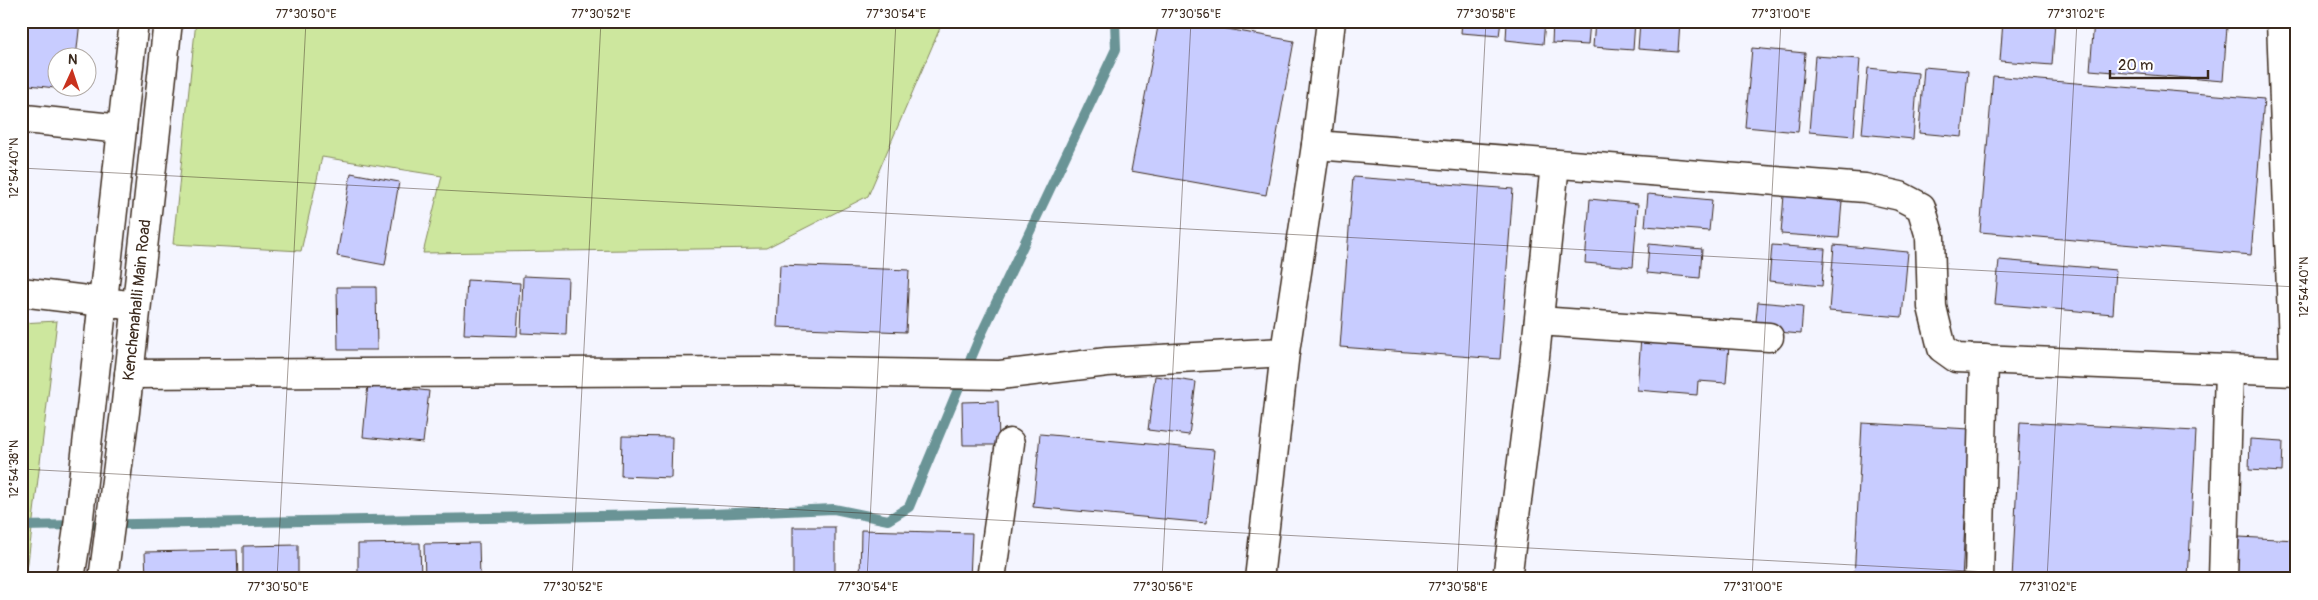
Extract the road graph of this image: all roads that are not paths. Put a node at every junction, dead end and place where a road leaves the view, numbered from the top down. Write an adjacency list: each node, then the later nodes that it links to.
1 (134, 21): 6 (street, Kenchenahalli Main Road)
2 (168, 21): 12 (street, Kenchenahalli Main Road)
3 (1331, 21): 8 (street)
4 (2281, 21): 7 (street)
5 (25, 120): 6 (street)
6 (122, 130): 11 (street, Kenchenahalli Main Road)
7 (2291, 141): 18 (street)
8 (1316, 145): 9 (street); 15 (street)
9 (1555, 164): 13 (street); 16 (street)
10 (21, 292): 11 (street)
11 (102, 302): 12 (street); 21 (street, Kenchenahalli Main Road)
12 (136, 306): 19 (street, Kenchenahalli Main Road)
13 (1539, 321): 14 (street); 25 (street)
14 (1769, 337)
15 (1285, 352): 19 (street); 24 (street)
16 (1984, 359): 17 (street); 26 (street)
17 (2229, 370): 18 (street); 27 (street)
18 (2296, 372)
19 (129, 374): 22 (street, Kenchenahalli Main Road)
20 (1010, 443): 23 (street)
21 (70, 579)
22 (103, 579)
23 (991, 579)
24 (1259, 579)
25 (1507, 579)
26 (1979, 579)
27 (2223, 579)

